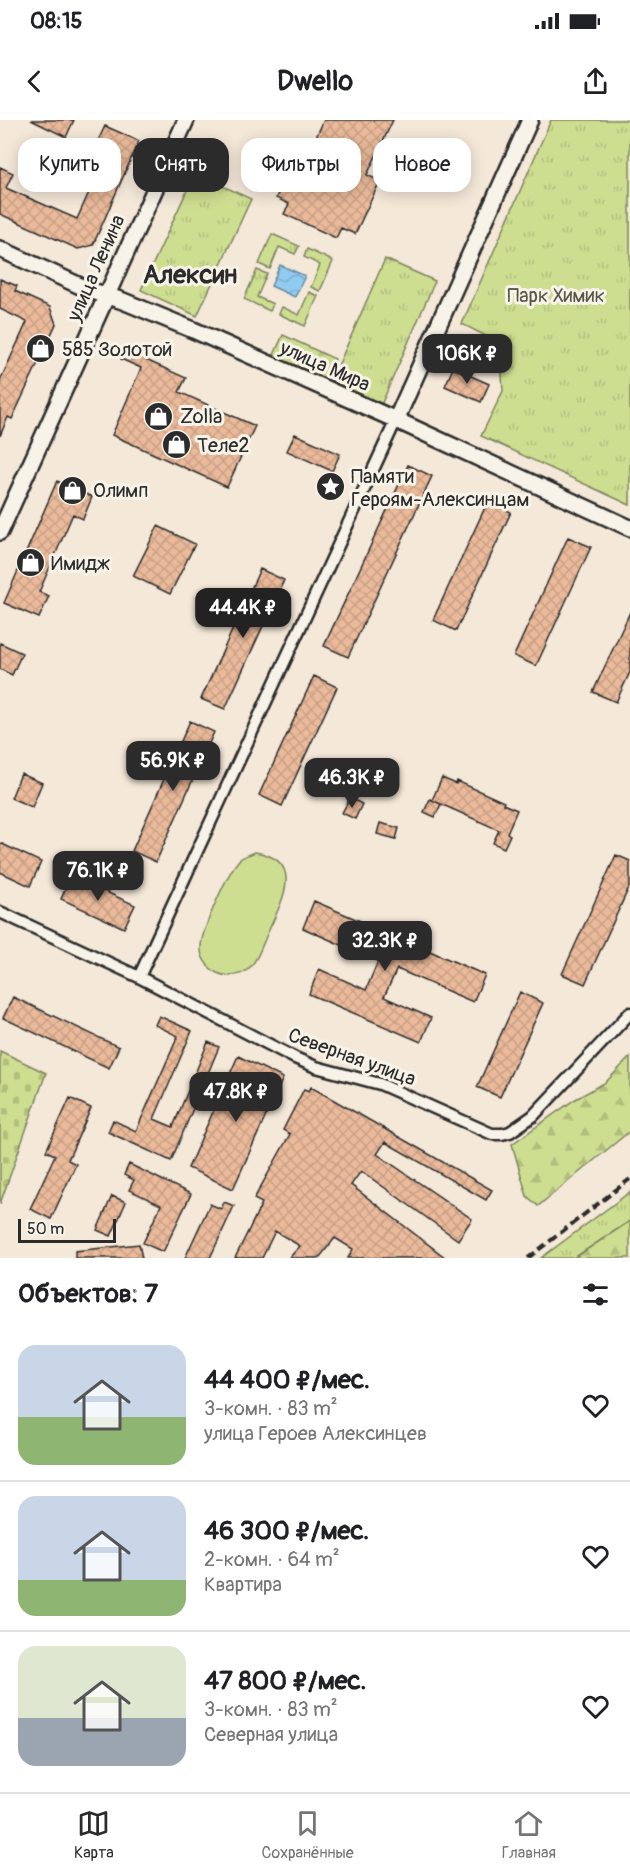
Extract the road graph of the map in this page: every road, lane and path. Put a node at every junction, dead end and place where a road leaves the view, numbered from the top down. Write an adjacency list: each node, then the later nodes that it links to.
1 (186, 120): 4 (street, улица Ленина)
2 (530, 120): 5 (street)
3 (0, 249): 4 (street, улица Мира)
4 (106, 296): 5 (street, улица Мира); 7 (street, улица Ленина)
5 (396, 420): 6 (street, улица Мира); 9 (street)
6 (630, 528)
7 (0, 532)
8 (0, 912): 9 (street, Северная улица)
9 (139, 977): 10 (street, Северная улица)
10 (630, 1013)

